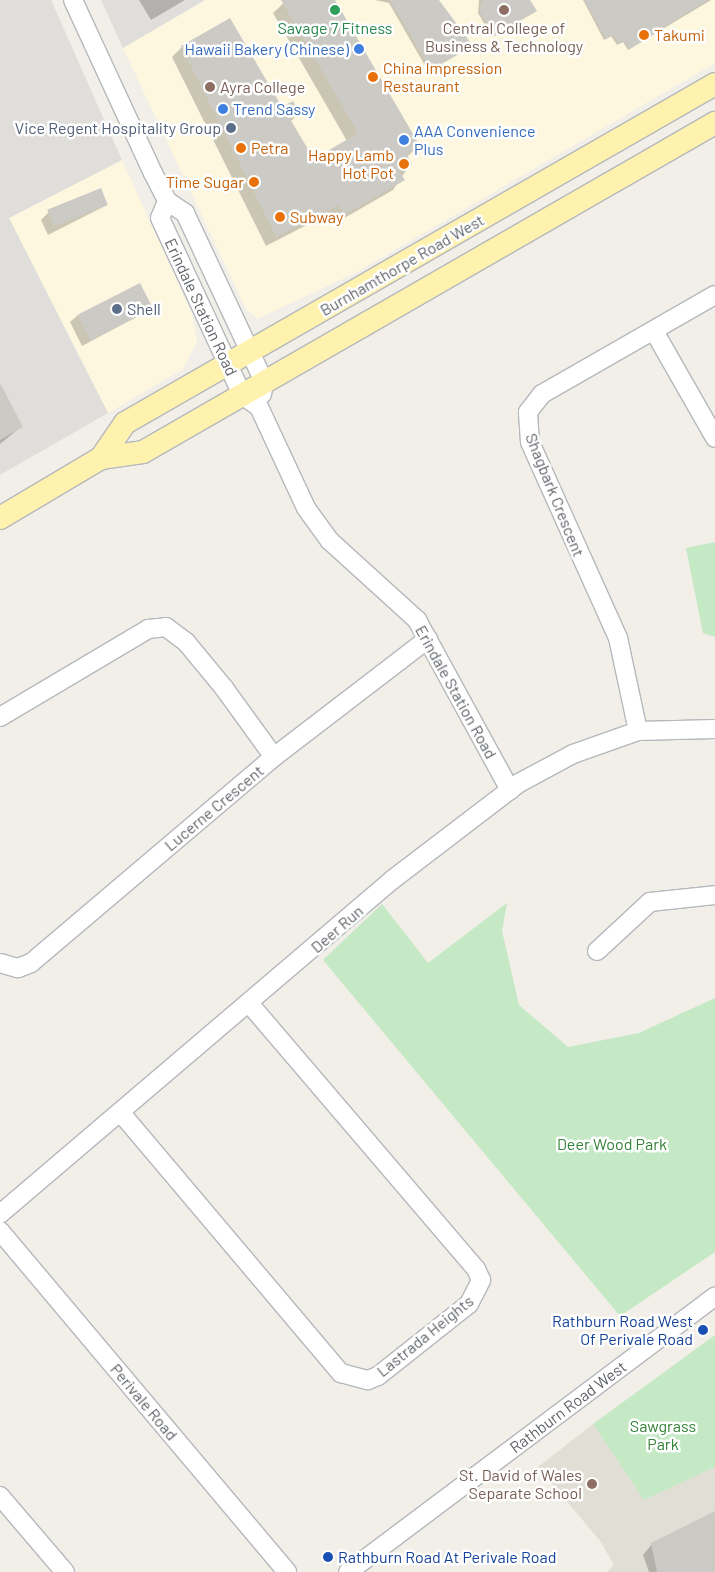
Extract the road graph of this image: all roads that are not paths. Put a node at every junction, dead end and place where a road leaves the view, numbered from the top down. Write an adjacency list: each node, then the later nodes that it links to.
1 (73, 0): 4 (street, Erindale Station Road)
2 (715, 84): 7 (main road, Burnhamthorpe Road West)
3 (715, 123): 9 (main road, Burnhamthorpe Road West)
4 (167, 200): 7 (street, Erindale Station Road); 8 (street, Erindale Station Road)
5 (715, 295): 6 (street, Shagbark Crescent)
6 (654, 332): 11 (street); 17 (street, Shagbark Crescent)
7 (249, 351): 8 (main road, Burnhamthorpe Road West); 9 (street, Erindale Station Road)
8 (227, 364): 10 (street, Erindale Station Road); 12 (main road, Burnhamthorpe Road West)
9 (264, 382): 10 (main road, Burnhamthorpe Road West)
10 (251, 401): 12 (main road, Burnhamthorpe Road West); 14 (street, Erindale Station Road)
11 (715, 438)
12 (101, 458): 13 (main road, Burnhamthorpe Road West)
13 (0, 518)
14 (428, 640): 18 (street, Lucerne Crescent); 19 (street, Erindale Station Road)
15 (0, 718): 18 (street)
16 (715, 729): 17 (street, Deer Run)
17 (638, 731): 19 (street, Deer Run)
18 (274, 757): 22 (street, Lucerne Crescent)
19 (510, 790): 23 (street, Deer Run)
20 (715, 895): 21 (street)
21 (597, 951)
22 (0, 963)
23 (250, 1004): 24 (street, Deer Run); 24 (street, Lastrada Heights)
24 (121, 1113): 25 (street, Deer Run)
25 (0, 1214)
26 (0, 1231): 30 (street, Perivale Road)
27 (715, 1296): 31 (street, Rathburn Road West)
28 (0, 1496): 29 (street)
29 (65, 1572)
30 (287, 1572)
31 (348, 1572)

